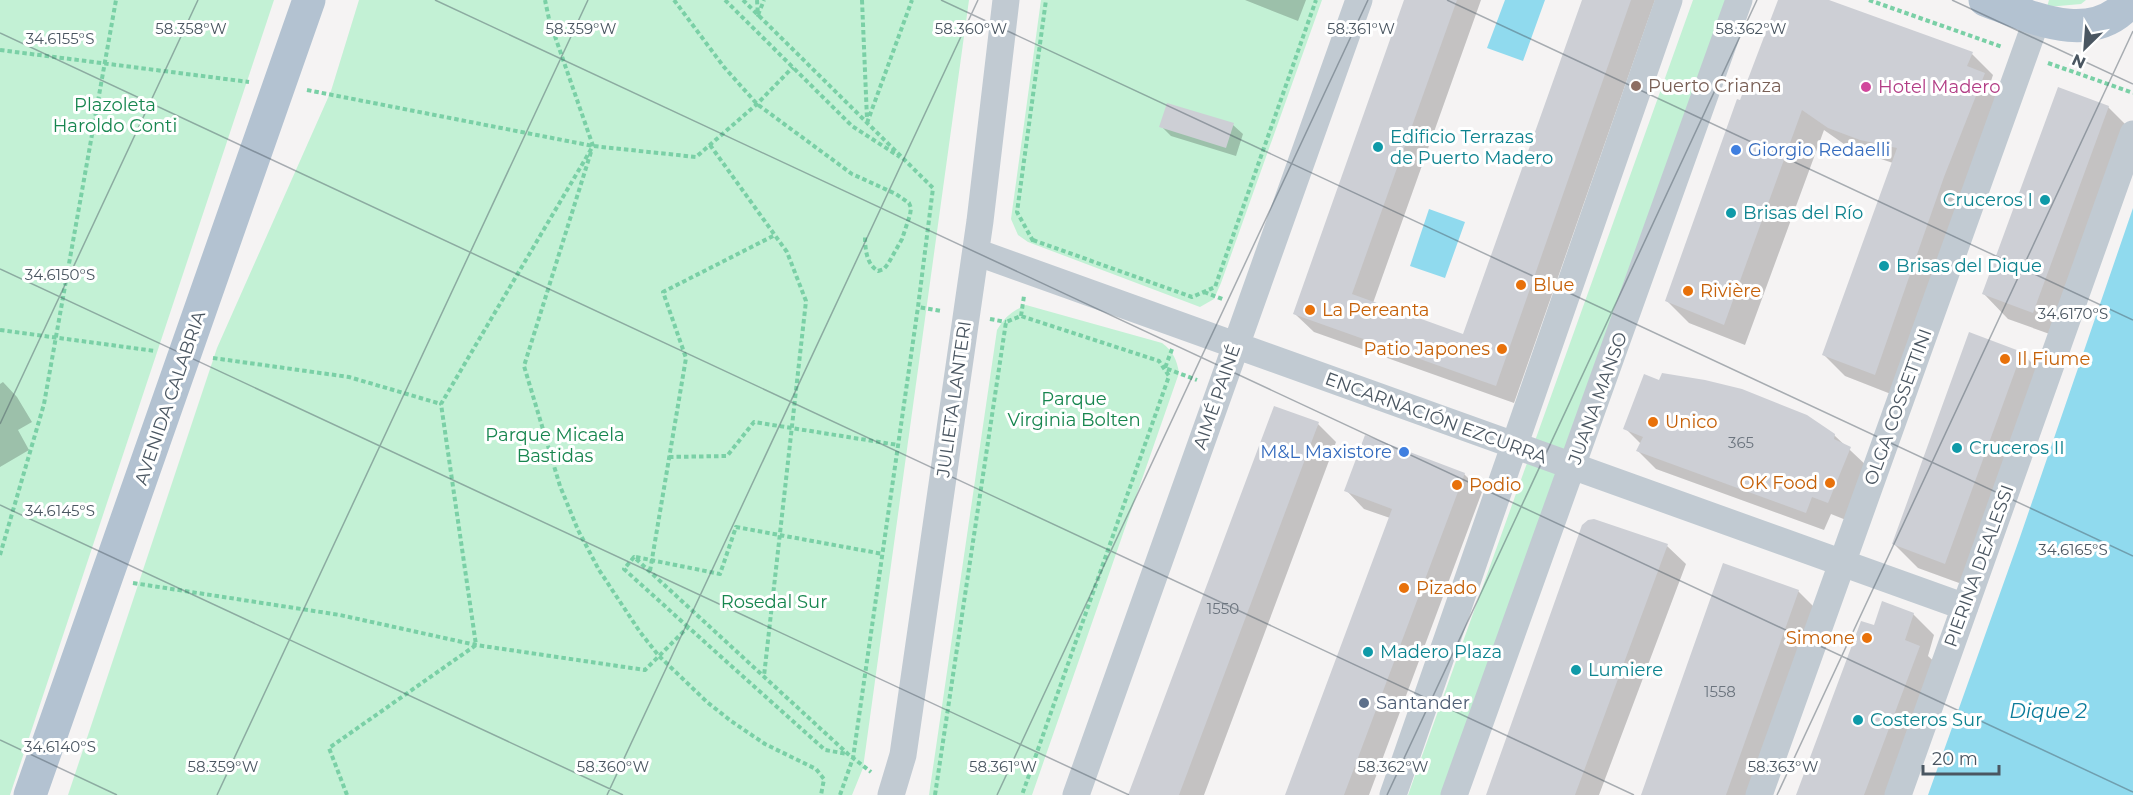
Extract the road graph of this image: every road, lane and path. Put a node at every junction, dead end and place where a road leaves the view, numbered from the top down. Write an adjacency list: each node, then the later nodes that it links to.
1 (116, 0): 22 (path)
2 (309, 0): 24 (main road, AVENIDA CALABRIA)
3 (545, 0): 29 (path)
4 (674, 0): 25 (path)
5 (724, 0): 23 (path)
6 (743, 0): 19 (path)
7 (757, 0): 19 (path)
8 (764, 0): 19 (path)
9 (862, 0): 26 (path)
10 (912, 0): 26 (path)
11 (1006, 0): 33 (street, JULIETA LANTERI)
12 (1046, 0): 13 (path)
13 (1317, 0)
14 (1359, 0): 39 (street, AIMÉ PAINÉ)
15 (1669, 0): 46 (street)
16 (1739, 0): 48 (street, JUANA MANSO)
17 (1985, 0): 20 (main road)
18 (2130, 5): 20 (main road)
19 (758, 15): 26 (path)
20 (2037, 19): 54 (street, OLGA COSSETTINI)
21 (0, 50): 22 (path)
22 (105, 65): 24 (path); 38 (path)
23 (793, 67): 25 (path); 30 (path)
24 (280, 85): 29 (path); 40 (main road, AVENIDA CALABRIA)
25 (757, 104): 28 (path); 32 (path)
26 (867, 123): 30 (path)
27 (2133, 134): 57 (street, PIERINA DEALESSI)
28 (710, 145): 29 (path); 31 (path)
29 (593, 146): 43 (path); 60 (path)
30 (910, 164): 34 (path)
31 (775, 235): 44 (path); 47 (path)
32 (865, 235)
33 (976, 252): 35 (street, JULIETA LANTERI); 39 (street, ENCARNACIÓN EZCURRA)
34 (918, 307): 35 (path); 45 (path)
35 (966, 315): 36 (path); 64 (street, JULIETA LANTERI)
36 (1006, 322): 41 (path); 69 (path)
37 (0, 330): 38 (path)
38 (56, 339): 40 (path); 51 (path)
39 (1236, 345): 42 (street, AIMÉ PAINÉ); 46 (street, ENCARNACIÓN EZCURRA)
40 (186, 355): 43 (path); 56 (main road, AVENIDA CALABRIA)
41 (1165, 368): 42 (path); 70 (path)
42 (1220, 389): 71 (street, AIMÉ PAINÉ)
43 (441, 404): 59 (path)
44 (791, 428): 45 (path); 47 (path); 49 (path)
45 (898, 445): 50 (path)
46 (1514, 446): 48 (street, ENCARNACIÓN EZCURRA); 72 (street)
47 (669, 457): 53 (path)
48 (1573, 467): 54 (street, ENCARNACIÓN EZCURRA); 73 (street, JUANA MANSO)
49 (780, 535): 50 (path); 53 (path); 61 (path)
50 (883, 554): 63 (path)
51 (0, 555)
52 (634, 557): 53 (path); 55 (path); 58 (path)
53 (652, 560): 55 (path)
54 (1843, 562): 57 (street, ENCARNACIÓN EZCURRA); 74 (street, OLGA COSSETTINI)
55 (650, 572): 61 (path)
56 (106, 579): 59 (path); 65 (main road, AVENIDA CALABRIA)
57 (1965, 607): 75 (street, PIERINA DEALESSI)
58 (688, 627): 60 (path); 62 (path)
59 (476, 645): 60 (path); 66 (path)
60 (659, 656): 67 (path)
61 (764, 676): 62 (path)
62 (848, 754): 63 (path)
63 (853, 758): 64 (path); 68 (path)
64 (892, 792)
65 (30, 795)
66 (347, 795)
67 (821, 795)
68 (840, 795)
69 (935, 795)
70 (1022, 795)
71 (1076, 795)
72 (1393, 795)
73 (1454, 795)
74 (1759, 795)
75 (1898, 795)

